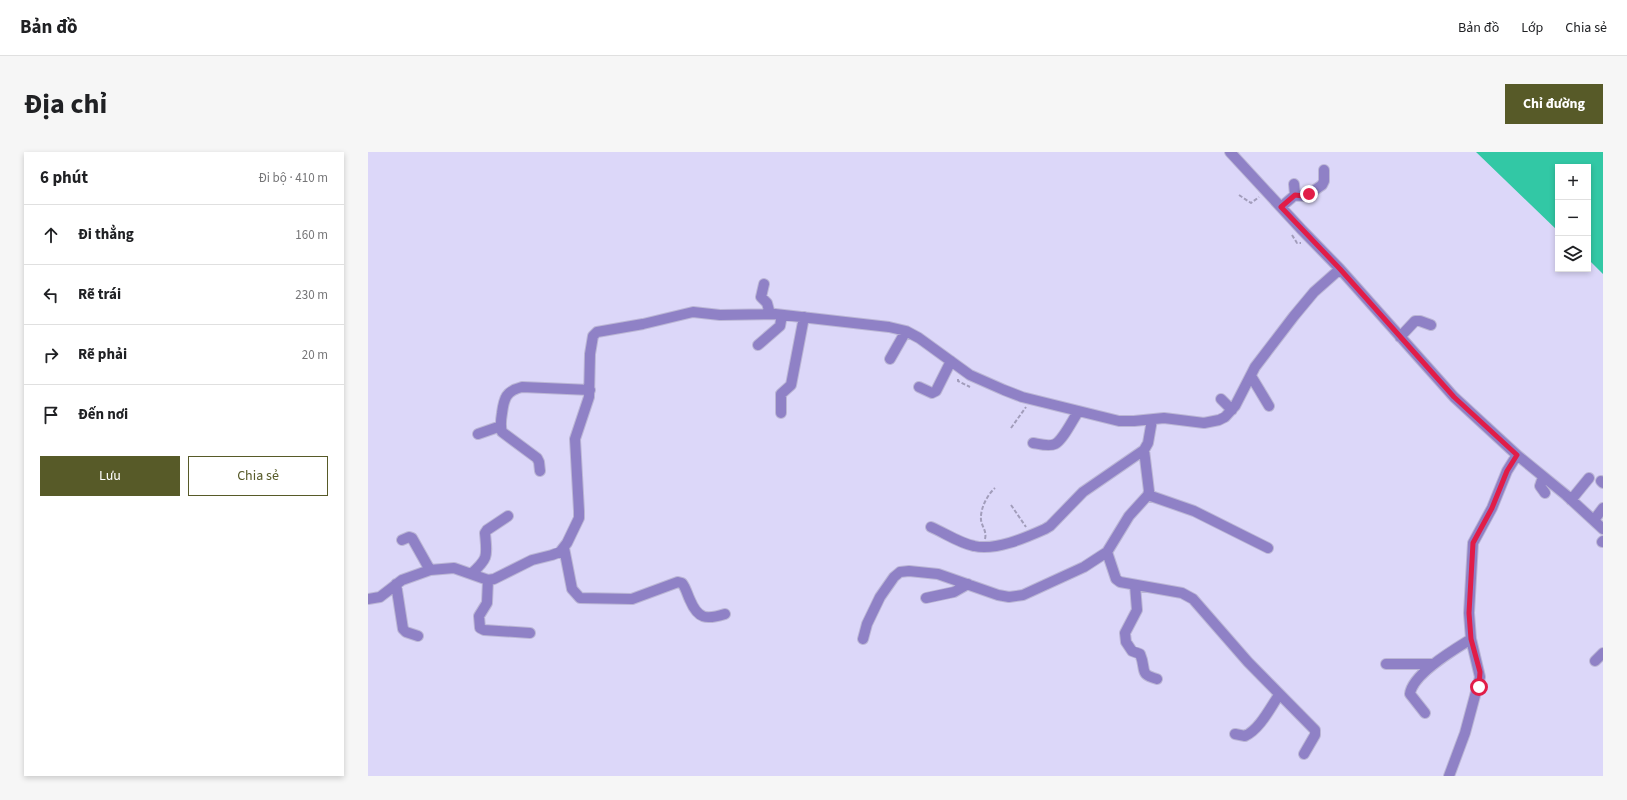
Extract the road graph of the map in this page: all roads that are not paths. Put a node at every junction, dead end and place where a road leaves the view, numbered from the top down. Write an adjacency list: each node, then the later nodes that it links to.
1 (1230, 152): 5 (street)
2 (1324, 170): 4 (street)
3 (1294, 184): 4 (street)
4 (1295, 195): 5 (street)
5 (1281, 207): 6 (street)
6 (1340, 269): 13 (street); 17 (street)
7 (764, 284): 8 (street)
8 (770, 314): 9 (street); 19 (street)
9 (782, 315): 10 (street); 14 (street)
10 (804, 317): 12 (street); 24 (street)
11 (1431, 325): 13 (street)
12 (906, 331): 15 (street); 16 (street)
13 (1400, 337): 30 (street)
14 (758, 345)
15 (890, 359)
16 (951, 361): 18 (street); 23 (street)
17 (1250, 376): 21 (street); 22 (street)
18 (920, 387)
19 (590, 390): 26 (street); 43 (street)
20 (1221, 399): 22 (street)
21 (1270, 406)
22 (1232, 410): 25 (street)
23 (1078, 412): 25 (street); 28 (street)
24 (781, 413)
25 (1152, 420): 29 (street)
26 (501, 426): 27 (street); 31 (street)
27 (478, 434)
28 (1033, 443)
29 (1144, 450): 35 (street); 40 (street)
30 (1517, 455): 32 (street); 58 (street)
31 (540, 471)
32 (1543, 477): 34 (street); 36 (street)
33 (1589, 478): 36 (street)
34 (1545, 493)
35 (1148, 495): 44 (street); 45 (street)
36 (1571, 500): 39 (street)
37 (1603, 508): 39 (street)
38 (508, 516): 47 (street)
39 (1594, 520): 41 (street)
40 (931, 526)
41 (1603, 529)
42 (402, 540): 46 (street)
43 (564, 548): 48 (street); 54 (street)
44 (1268, 548)
45 (1107, 552): 50 (street); 51 (street)
46 (430, 570): 47 (street); 49 (street)
47 (470, 574): 48 (street)
48 (488, 580): 55 (street)
49 (396, 584): 53 (street); 56 (street)
50 (968, 584): 52 (street); 57 (street)
51 (1135, 585): 63 (street); 64 (street)
52 (926, 598)
53 (368, 599)
54 (725, 614)
55 (530, 633)
56 (418, 636)
57 (863, 639)
58 (1471, 639): 62 (street); 68 (street)
59 (1603, 653): 60 (street)
60 (1595, 661)
61 (1386, 664): 62 (street)
62 (1433, 664): 65 (street)
63 (1157, 679)
64 (1279, 695): 66 (street); 67 (street)
65 (1425, 713)
66 (1235, 734)
67 (1304, 754)
68 (1449, 776)

